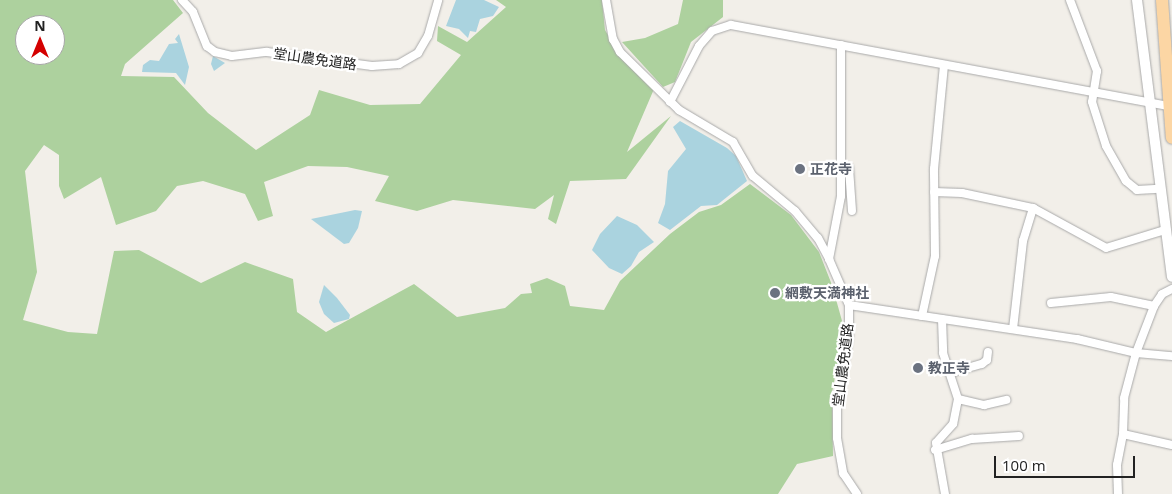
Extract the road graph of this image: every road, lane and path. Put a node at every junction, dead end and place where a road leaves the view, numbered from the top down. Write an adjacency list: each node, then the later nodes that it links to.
1 (182, 0): 2 (street, 堂山農免道路)
2 (438, 0)
3 (606, 0): 11 (street, 堂山農免道路)
4 (1070, 0): 9 (street)
5 (1136, 0): 10 (street)
6 (1162, 0): 12 (main road)
7 (841, 45): 8 (street); 11 (street); 14 (street)
8 (944, 65): 9 (street); 16 (street)
9 (1092, 91): 10 (street); 15 (street)
10 (1150, 101): 12 (street); 15 (street)
11 (670, 102): 20 (street, 堂山農免道路)
12 (1170, 107): 13 (main road)
13 (1172, 138)
14 (842, 166): 18 (street); 20 (street)
15 (1159, 190): 19 (street)
16 (934, 192): 17 (street); 26 (street)
17 (1033, 208): 19 (street); 28 (street)
18 (852, 210)
19 (1165, 230): 21 (street)
20 (829, 259): 24 (street, 堂山農免道路)
21 (1172, 276)
22 (1172, 289): 25 (street)
23 (1051, 303): 25 (street)
24 (849, 305): 26 (street); 39 (street, 堂山農免道路)
25 (1154, 306): 30 (street)
26 (922, 316): 27 (street)
27 (942, 319): 28 (street); 32 (street)
28 (1013, 329): 30 (street)
29 (988, 352): 32 (street)
30 (1136, 353): 31 (street); 35 (street)
31 (1172, 356)
32 (950, 373): 33 (street)
33 (958, 399): 34 (street); 38 (street)
34 (1006, 400)
35 (1123, 434): 37 (street); 41 (street)
36 (1020, 436): 38 (street)
37 (1172, 445)
38 (936, 450): 40 (street)
39 (856, 494)
40 (945, 494)
41 (1118, 494)

